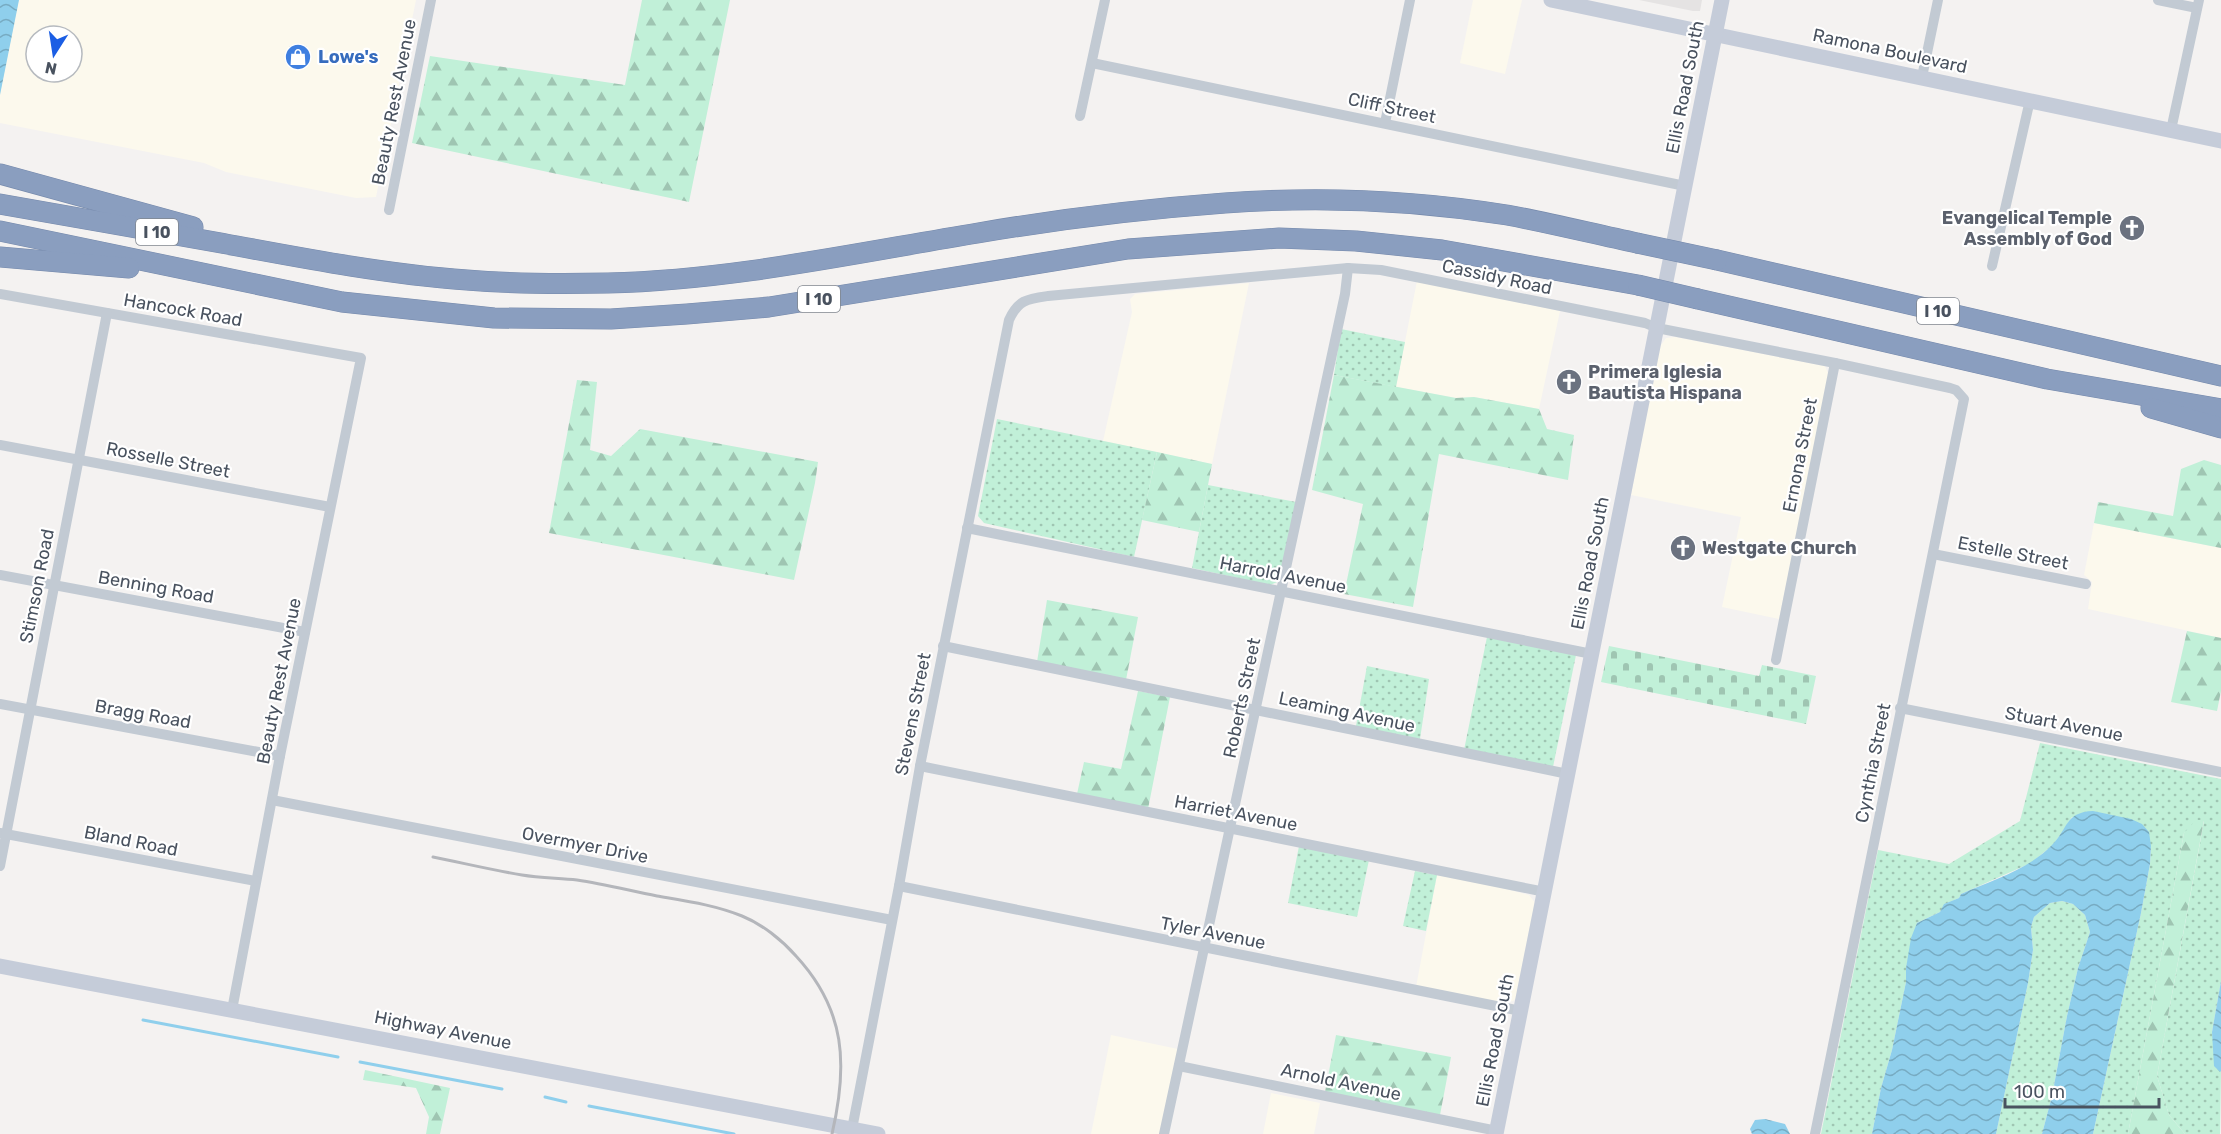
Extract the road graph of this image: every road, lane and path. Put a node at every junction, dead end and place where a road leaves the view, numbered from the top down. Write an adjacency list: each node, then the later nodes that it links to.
1 (431, 0): 20 (street, Beauty Rest Avenue)
2 (1105, 0): 10 (street)
3 (1410, 0): 14 (street)
4 (1551, 0): 9 (street, Ramona Boulevard)
5 (1722, 0): 9 (street, Ellis Road South)
6 (1938, 0): 11 (street)
7 (2158, 0): 8 (street)
8 (2198, 4): 15 (street)
9 (1716, 34): 11 (street, Ramona Boulevard); 18 (street, Ellis Road South)
10 (1092, 63): 13 (street); 14 (street, Cliff Street)
11 (1922, 77): 12 (street, Ramona Boulevard)
12 (2030, 100): 15 (street, Ramona Boulevard); 24 (street)
13 (1080, 116)
14 (1384, 123): 18 (street, Cliff Street)
15 (2171, 130): 16 (street, Ramona Boulevard)
16 (2221, 141)
17 (0, 174): 23 (highway)
18 (1685, 186): 30 (street, Ellis Road South)
19 (0, 204): 23 (highway, I 10)
20 (389, 210)
21 (0, 231): 26 (highway, I 10)
22 (0, 257): 26 (highway)
23 (314, 260): 33 (highway, I 10, bridge)
24 (1992, 266)
25 (1348, 268): 28 (street, Cassidy Road); 30 (street, Cassidy Road); 46 (street, Roberts Street)
26 (217, 276): 34 (highway, I 10, bridge)
27 (0, 294): 29 (street, Hancock Road)
28 (1015, 307): 41 (street, Stevens Street)
29 (107, 313): 31 (street, Hancock Road); 39 (street, Stimson Road)
30 (1657, 328): 32 (street, Cassidy Road); 49 (street, Ellis Road South)
31 (361, 358): 40 (street, Beauty Rest Avenue)
32 (1835, 363): 35 (street, Cassidy Road); 50 (street, Ernona Street)
33 (2221, 376)
34 (2047, 379): 36 (highway, I 10); 37 (highway)
35 (1964, 399): 42 (street, Cynthia Street)
36 (2221, 409)
37 (2221, 428)
38 (0, 445): 39 (street, Rosselle Street)
39 (78, 460): 40 (street, Rosselle Street); 45 (street, Stimson Road)
40 (330, 507): 47 (street, Beauty Rest Avenue)
41 (967, 528): 46 (street, Harrold Avenue); 48 (street, Stevens Street)
42 (1933, 554): 44 (street, Estelle Street); 52 (street, Cynthia Street)
43 (0, 575): 45 (street, Benning Road)
44 (2086, 584)
45 (54, 585): 47 (street, Benning Road); 53 (street, Stimson Road)
46 (1282, 592): 49 (street, Harrold Avenue); 54 (street, Roberts Street)
47 (306, 632): 55 (street, Beauty Rest Avenue)
48 (943, 646): 54 (street, Leaming Avenue); 56 (street, Stevens Street)
49 (1592, 654): 58 (street, Ellis Road South)
50 (1776, 660)
51 (0, 704): 53 (street, Bragg Road)
52 (1900, 708): 57 (street, Stuart Avenue); 76 (street, Cynthia Street)
53 (30, 710): 55 (street, Bragg Road); 61 (street, Stimson Road)
54 (1257, 710): 58 (street, Leaming Avenue); 60 (street, Roberts Street)
55 (280, 756): 59 (street, Beauty Rest Avenue)
56 (920, 766): 60 (street, Harriet Avenue); 64 (street, Stevens Street)
57 (2221, 772)
58 (1568, 774): 65 (street, Ellis Road South)
59 (272, 800): 63 (street, Beauty Rest Avenue); 66 (street, Overmyer Drive)
60 (1230, 828): 65 (street, Harriet Avenue); 67 (street, Roberts Street)
61 (3, 834): 62 (street, Stimson Road); 63 (street, Bland Road)
62 (0, 866)
63 (256, 881): 69 (street, Beauty Rest Avenue)
64 (899, 886): 66 (street, Stevens Street); 67 (street, Tyler Avenue)
65 (1545, 892): 70 (street, Ellis Road South)
66 (892, 920): 72 (street, Stevens Street)
67 (1204, 948): 70 (street, Tyler Avenue); 71 (street, Roberts Street)
68 (0, 966): 69 (street, Highway Avenue)
69 (232, 1010): 72 (street, Highway Avenue)
70 (1521, 1011): 73 (street, Ellis Road South)
71 (1179, 1066): 73 (street, Arnold Avenue); 75 (street, Roberts Street)
72 (852, 1129): 74 (street, Highway Avenue)
73 (1496, 1132)
74 (878, 1134)
75 (1164, 1134)
76 (1815, 1134)

